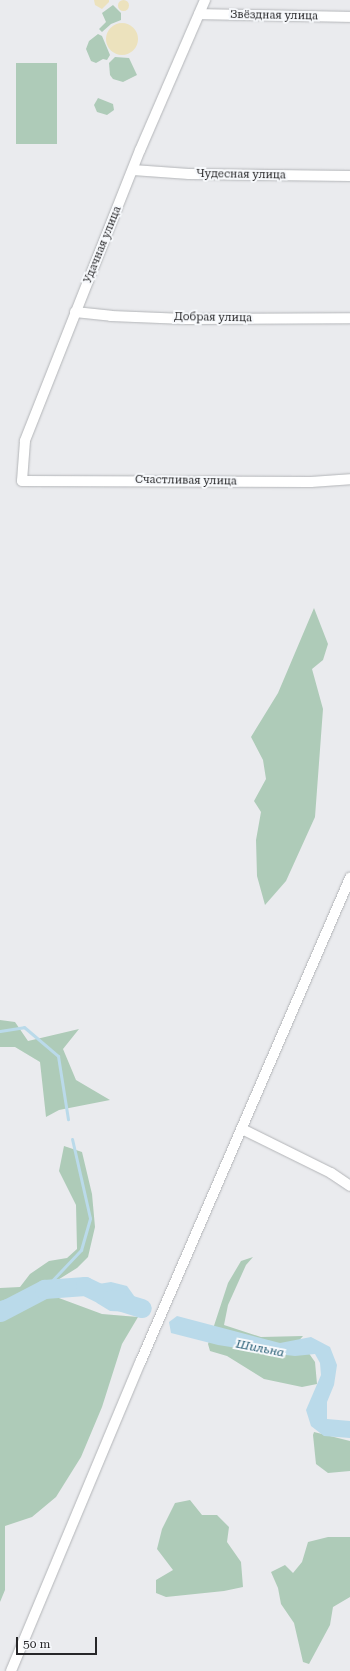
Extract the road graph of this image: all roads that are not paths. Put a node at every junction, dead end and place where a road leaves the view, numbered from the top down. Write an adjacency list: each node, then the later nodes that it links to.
1 (205, 0): 2 (street, Удачная улица)
2 (199, 14): 3 (street, Звёздная улица); 4 (street, Удачная улица)
3 (350, 17)
4 (133, 170): 5 (street, Чудесная улица); 6 (street, Удачная улица)
5 (350, 176)
6 (75, 312): 7 (street, Добрая улица); 9 (street, Удачная улица)
7 (350, 318)
8 (350, 479): 9 (street, Счастливая улица)
9 (22, 481)
10 (350, 878): 11 (street)
11 (242, 1129): 12 (street); 13 (street)
12 (350, 1186)
13 (11, 1671)

